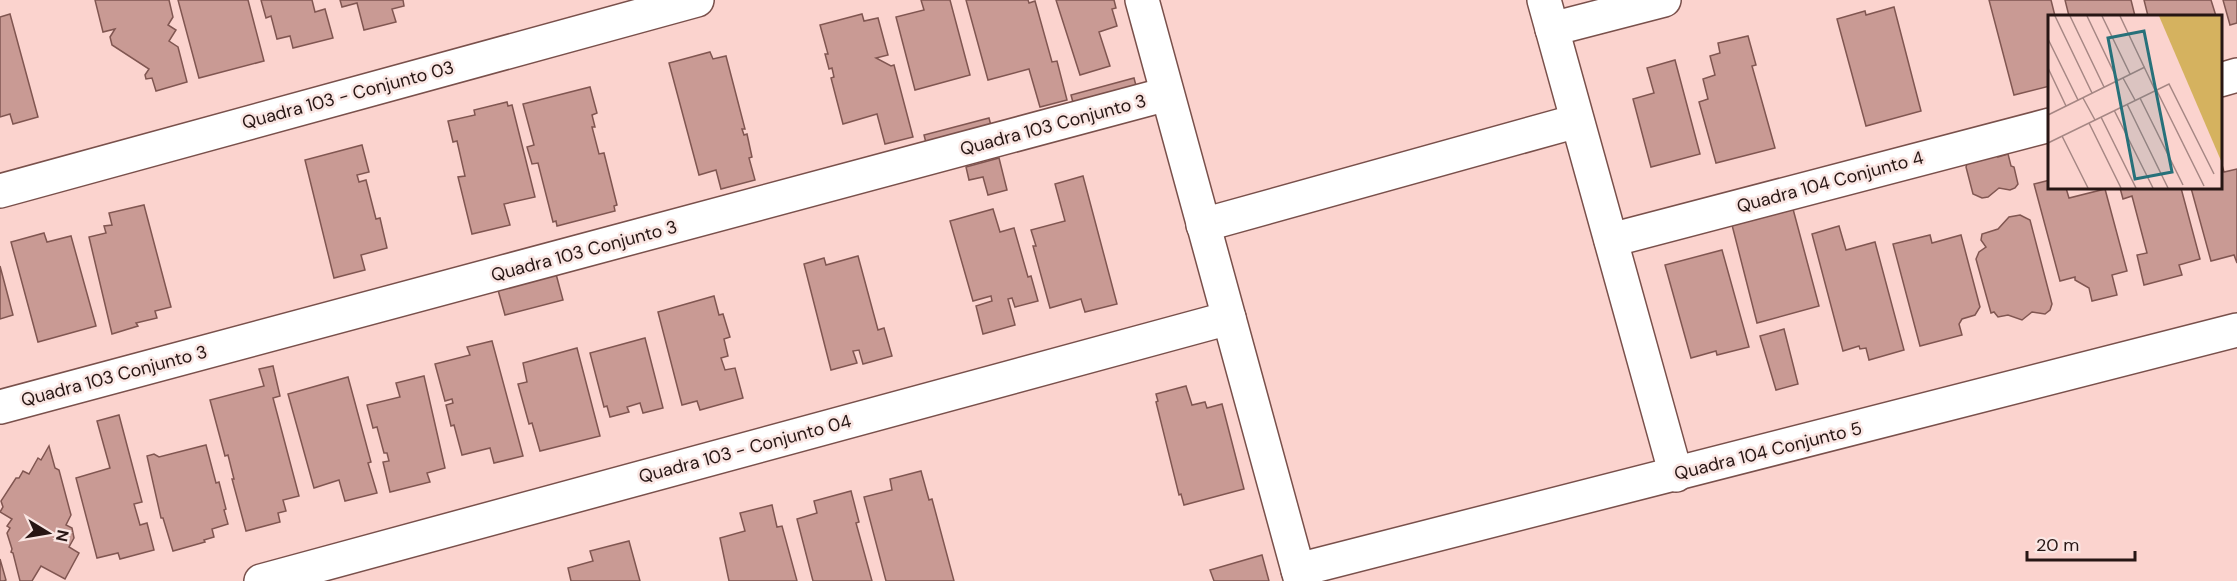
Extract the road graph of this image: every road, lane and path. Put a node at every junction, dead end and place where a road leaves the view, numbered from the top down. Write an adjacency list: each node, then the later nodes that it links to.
1 (697, 0): 10 (street, Quadra 103 - Conjunto 03)
2 (1142, 0): 7 (street)
3 (1664, 0): 4 (street)
4 (1548, 15): 8 (street)
5 (2237, 75): 6 (street)
6 (2222, 79)
7 (1167, 94): 11 (street); 15 (street, Quadra 103 Conjunto 3)
8 (1578, 121): 11 (street); 12 (street)
9 (2048, 124): 12 (street, Quadra 104 Conjunto 4)
10 (0, 191)
11 (1203, 225): 13 (street)
12 (1611, 240): 16 (street)
13 (1229, 318): 17 (street); 18 (street, Quadra 103 - Conjunto 04)
14 (2237, 330): 16 (street, Quadra 104 Conjunto 5)
15 (0, 407)
16 (1676, 474): 17 (street, Quadra 104 Conjunto 5)
17 (1300, 575)
18 (261, 581)

